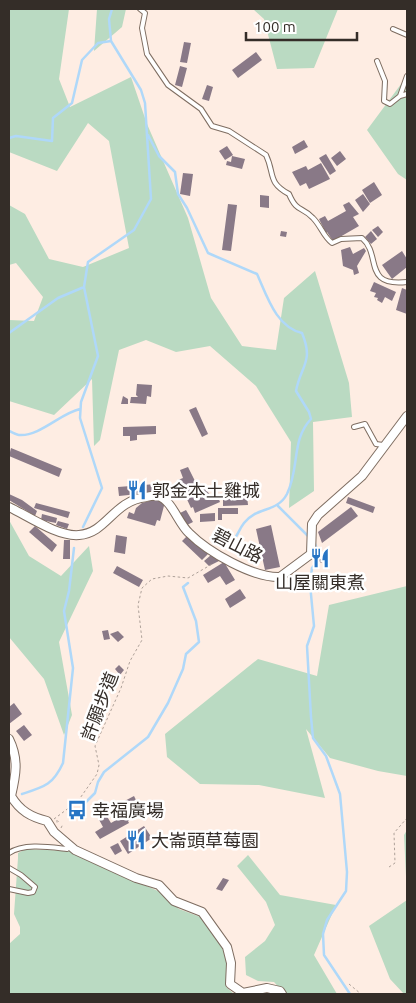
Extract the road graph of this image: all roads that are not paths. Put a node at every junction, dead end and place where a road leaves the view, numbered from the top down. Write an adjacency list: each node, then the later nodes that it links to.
1 (140, 9): 8 (lane)
2 (393, 29): 3 (lane)
3 (407, 36)
4 (377, 62): 7 (lane)
5 (407, 76): 7 (lane)
6 (407, 94): 7 (lane)
7 (400, 96)
8 (407, 282)
9 (407, 416): 11 (street, 碧山路)
10 (354, 427): 11 (lane)
11 (386, 446): 12 (street, 碧山路)
12 (9, 507)
13 (9, 739): 14 (street)
14 (70, 846): 15 (lane); 18 (street)
15 (9, 853)
16 (9, 868): 17 (lane)
17 (9, 889)
18 (282, 994)

